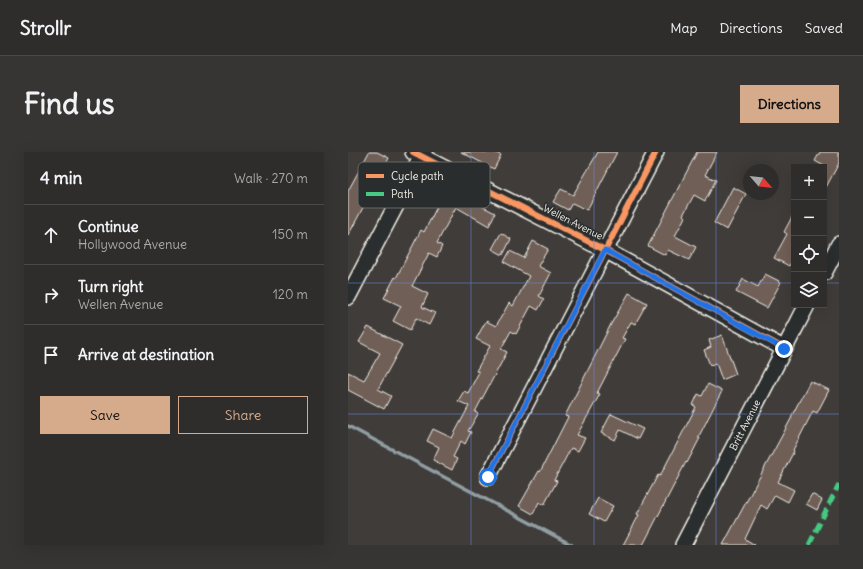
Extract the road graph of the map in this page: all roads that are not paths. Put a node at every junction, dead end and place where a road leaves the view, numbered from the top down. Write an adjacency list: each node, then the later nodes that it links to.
1 (656, 152): 7 (street)
2 (420, 154): 3 (street, Wellen Avenue)
3 (435, 162)
4 (490, 190): 7 (street, Wellen Avenue)
5 (393, 208): 9 (street)
6 (839, 244): 8 (street)
7 (605, 250): 11 (street, Wellen Avenue); 12 (street)
8 (825, 272)
9 (348, 297)
10 (805, 308): 11 (street, Britt Avenue)
11 (784, 349): 13 (street, Britt Avenue)
12 (488, 477)
13 (683, 545)

